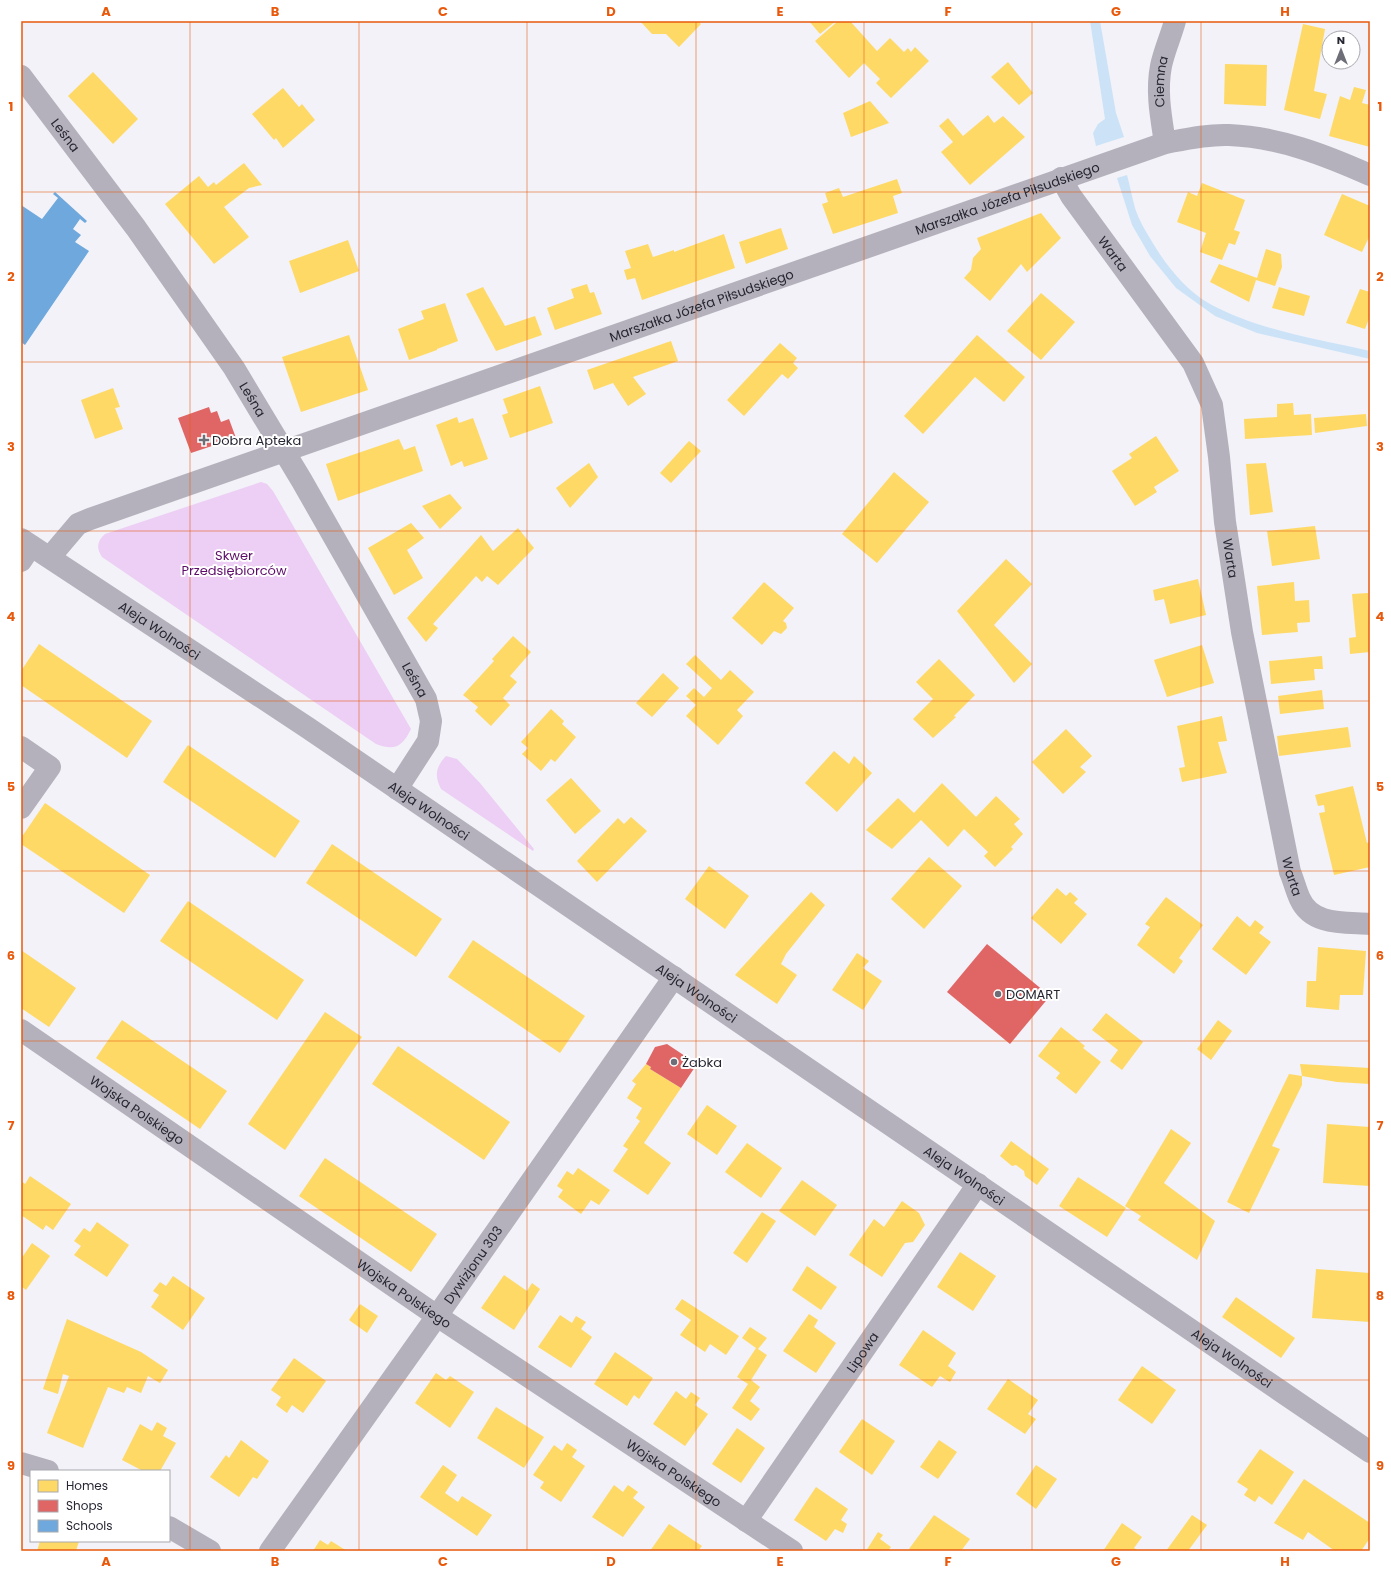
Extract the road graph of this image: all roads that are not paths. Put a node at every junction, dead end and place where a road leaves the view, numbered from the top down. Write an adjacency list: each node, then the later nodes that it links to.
1 (1175, 21): 3 (street, Ciemna)
2 (21, 76): 6 (street, Leśna)
3 (1165, 143): 4 (street, Marszałka Józefa Piłsudskiego); 5 (street, Marszałka Józefa Piłsudskiego)
4 (1370, 175)
5 (1062, 178): 6 (street, Marszałka Józefa Piłsudskiego); 12 (street, Warta)
6 (283, 450): 8 (street, Marszałka Józefa Piłsudskiego); 10 (street, Leśna)
7 (24, 548): 8 (street, Aleja Wolności)
8 (50, 557): 10 (street, Aleja Wolności)
9 (21, 747): 11 (street)
10 (397, 790): 13 (street, Aleja Wolności)
11 (21, 808)
12 (1370, 924)
13 (674, 977): 15 (street, Aleja Wolności); 16 (street, Dywizjonu 303)
14 (21, 1030): 16 (street, Wojska Polskiego)
15 (978, 1184): 17 (street, Aleja Wolności); 20 (street, Lipowa)
16 (437, 1316): 20 (street, Wojska Polskiego); 23 (street, Dywizjonu 303)
17 (1370, 1452)
18 (21, 1463): 19 (street)
19 (45, 1470)
20 (746, 1521): 24 (street, Wojska Polskiego)
21 (170, 1528): 22 (street)
22 (210, 1551)
23 (270, 1551)
24 (792, 1551)

